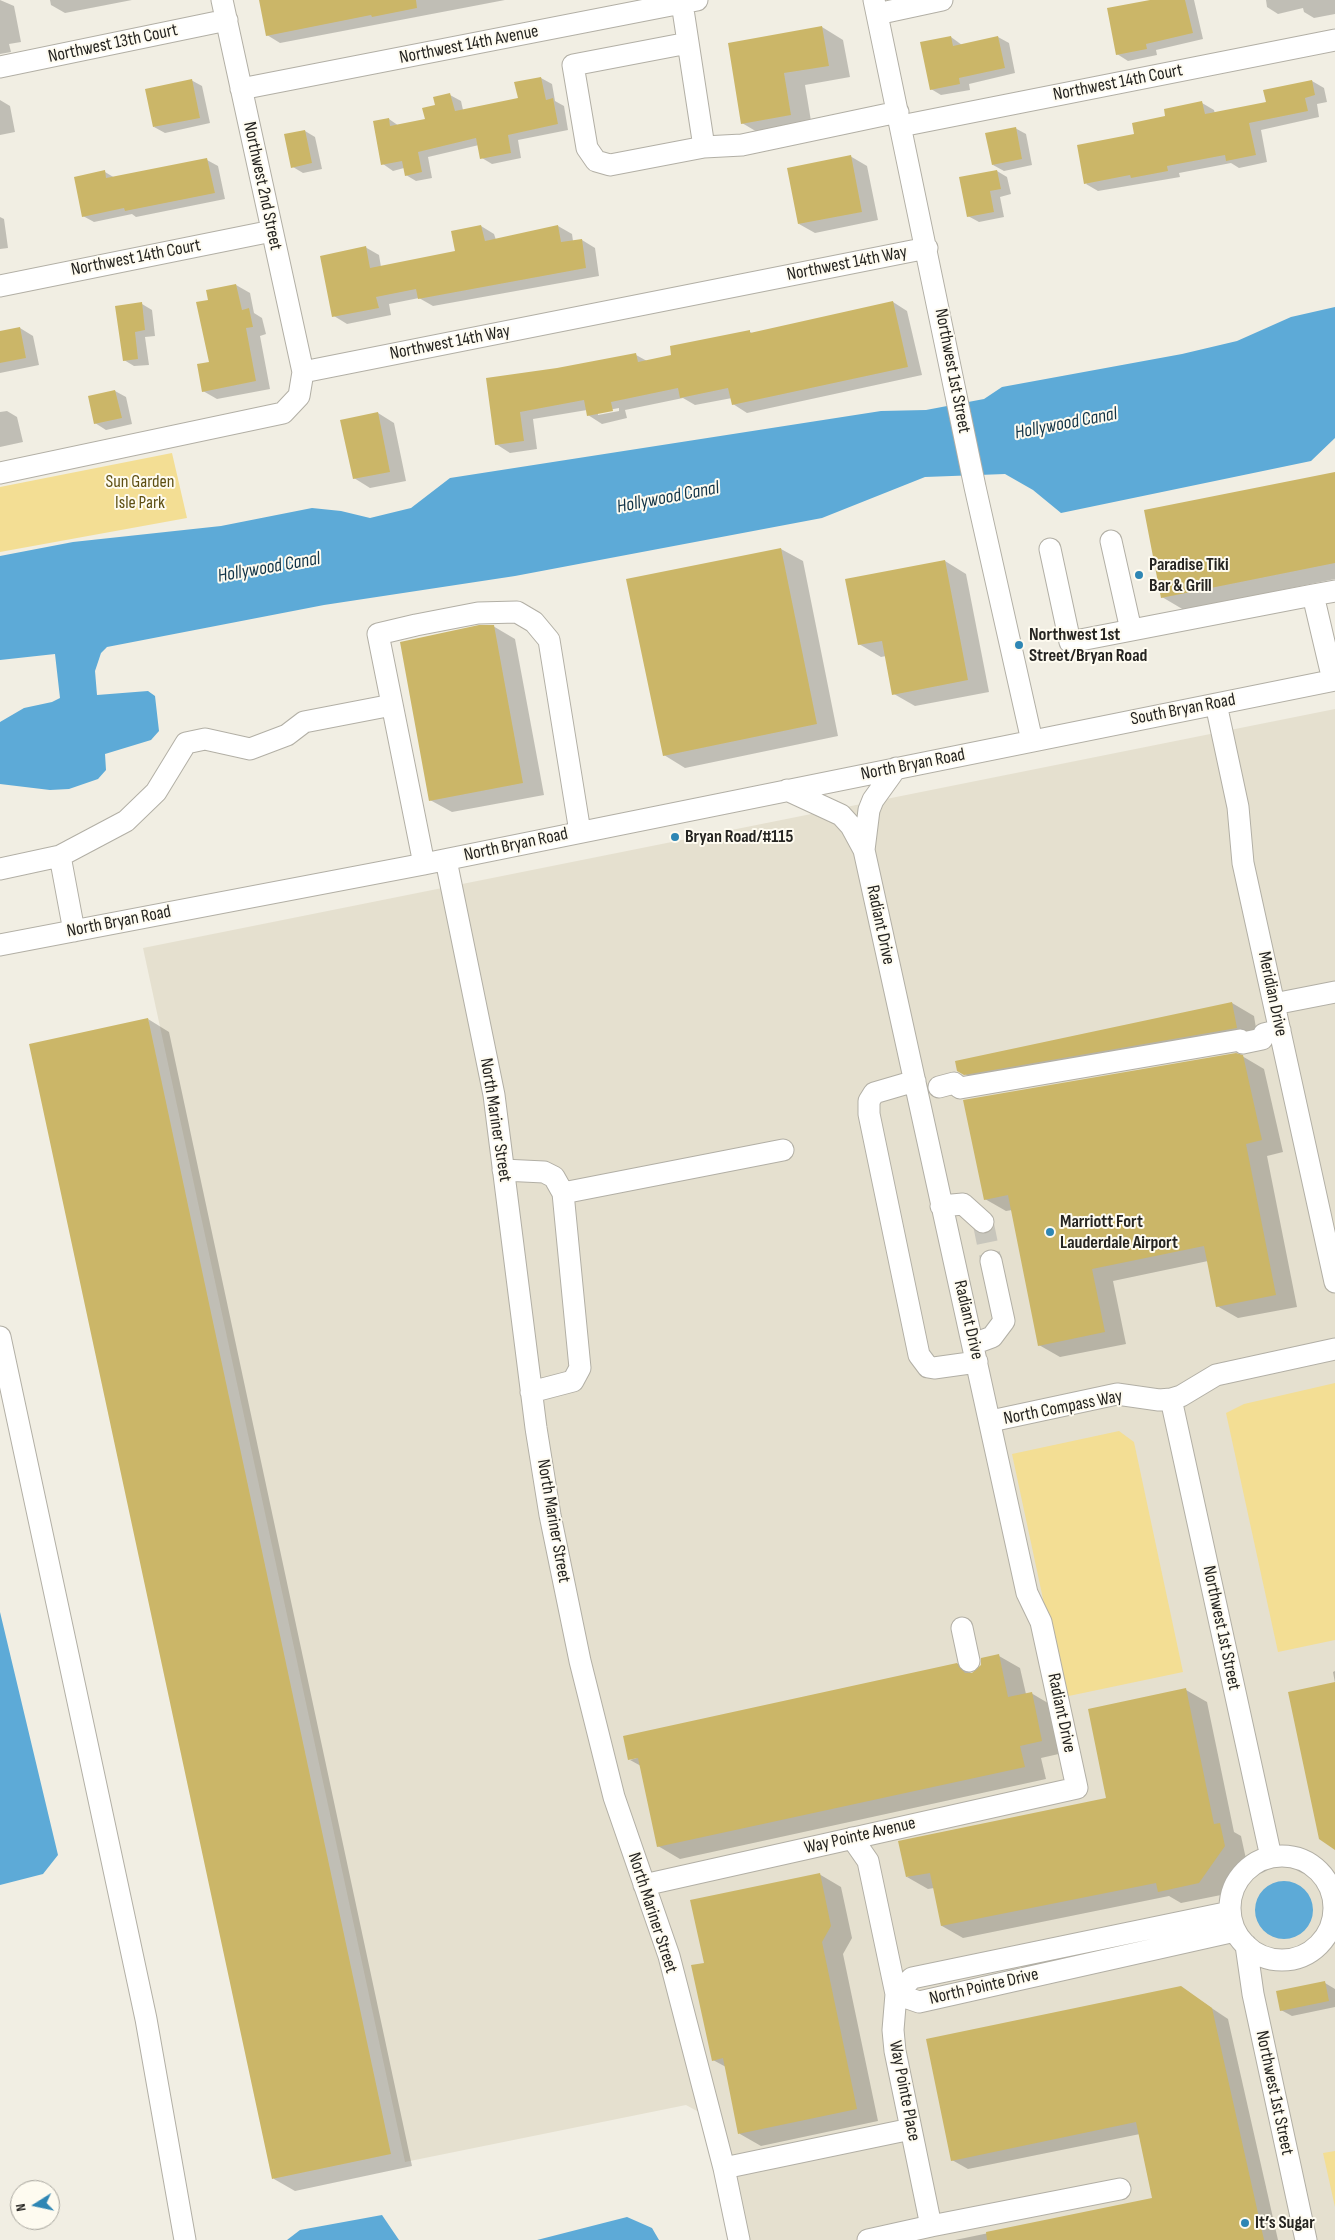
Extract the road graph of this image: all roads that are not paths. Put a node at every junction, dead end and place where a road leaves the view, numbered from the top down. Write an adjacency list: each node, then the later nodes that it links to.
1 (942, 0): 3 (street)
2 (689, 1): 6 (street); 8 (street, Northwest 14th Avenue)
3 (876, 7): 9 (street, Northwest 1st Street)
4 (225, 10): 7 (street, Northwest 13th Court); 8 (street, Northwest 2nd Street)
5 (1335, 40): 9 (street, Northwest 14th Court)
6 (688, 43): 10 (street); 10 (street, Northwest 14th Court)
7 (0, 67)
8 (241, 89): 11 (street, Northwest 2nd Street)
9 (899, 119): 10 (street, Northwest 14th Court); 12 (street, Northwest 1st Street)
10 (704, 147)
11 (272, 231): 13 (street, Northwest 14th Court); 14 (street, Northwest 2nd Street)
12 (927, 248): 14 (street, Northwest 14th Way); 24 (street, Northwest 1st Street)
13 (0, 286)
14 (303, 372): 15 (street)
15 (0, 472)
16 (1111, 541): 20 (street)
17 (1050, 548): 20 (street)
18 (1335, 591): 19 (street)
19 (1312, 595): 20 (street); 21 (street)
20 (1131, 630)
21 (1334, 680): 22 (street, South Bryan Road)
22 (1216, 704): 24 (street, South Bryan Road); 36 (street, Meridian Drive)
23 (392, 706): 27 (street); 29 (street); 31 (street)
24 (1032, 741): 25 (street, North Bryan Road)
25 (896, 768): 26 (street, North Bryan Road); 28 (street, Radiant Drive)
26 (787, 790): 27 (street, North Bryan Road); 28 (street, Radiant Drive)
27 (580, 832): 30 (street, North Bryan Road)
28 (864, 850): 38 (street, Radiant Drive)
29 (60, 856): 32 (street); 33 (street)
30 (446, 860): 31 (street, North Bryan Road); 40 (street, North Mariner Street)
31 (424, 864): 33 (street, North Bryan Road)
32 (0, 869)
33 (74, 931): 34 (street, North Bryan Road)
34 (0, 945)
35 (1335, 992): 36 (street)
36 (1274, 1004): 37 (street, Meridian Drive)
37 (1272, 1032): 38 (street); 45 (street, Meridian Drive)
38 (927, 1090): 42 (street, Radiant Drive); 48 (street)
39 (783, 1150): 41 (street)
40 (503, 1170): 41 (street); 49 (street, North Mariner Street)
41 (563, 1193): 49 (street)
42 (942, 1206): 43 (street); 48 (street, Radiant Drive)
43 (983, 1222)
44 (991, 1261): 48 (street)
45 (1335, 1282)
46 (0, 1337): 66 (street)
47 (1335, 1349): 50 (street, North Compass Way)
48 (975, 1353): 51 (street, Radiant Drive)
49 (531, 1392): 57 (street, North Mariner Street)
50 (1171, 1399): 51 (street, North Compass Way); 56 (street, Northwest 1st Street)
51 (991, 1422): 54 (street, Radiant Drive)
52 (962, 1628): 53 (street)
53 (969, 1661)
54 (1077, 1788): 55 (street, Way Pointe Avenue)
55 (852, 1838): 57 (street, Way Pointe Avenue); 61 (street, Way Pointe Place)
56 (1271, 1857): 58 (street); 60 (street)
57 (644, 1885): 63 (street, North Mariner Street)
58 (1333, 1888): 59 (street)
59 (1333, 1923): 60 (street)
60 (1237, 1929): 61 (street, North Pointe Drive); 69 (street, Northwest 1st Street)
61 (896, 1994): 62 (street, Way Pointe Place)
62 (911, 2129): 63 (street); 65 (street, Way Pointe Place)
63 (724, 2168): 67 (street, North Mariner Street)
64 (1120, 2189): 65 (street)
65 (931, 2226): 68 (street)
66 (186, 2240)
67 (739, 2240)
68 (868, 2240)
69 (1306, 2240)

